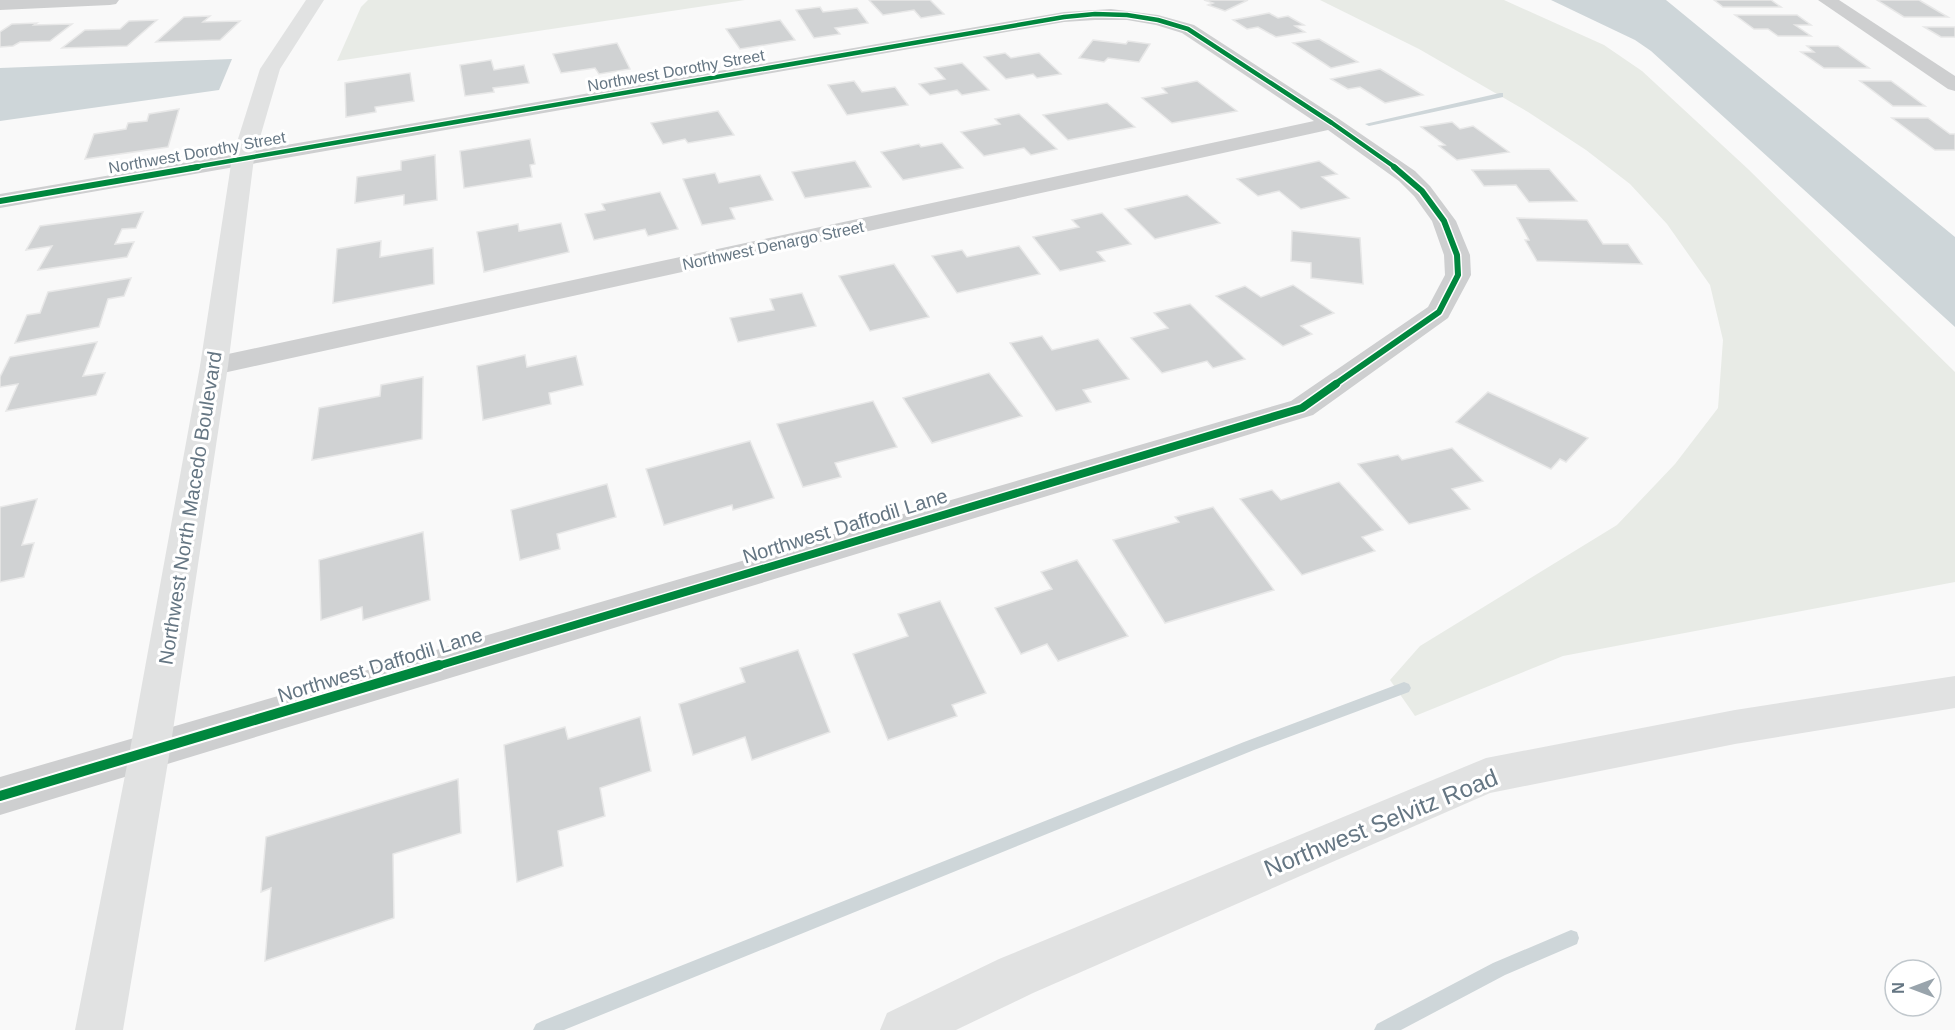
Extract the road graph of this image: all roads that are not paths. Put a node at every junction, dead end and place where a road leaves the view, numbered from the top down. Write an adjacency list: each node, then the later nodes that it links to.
1 (110, 0): 4 (street)
2 (315, 0): 7 (street, Northwest North Macedo Boulevard)
3 (1827, 0): 5 (street)
4 (7, 3)
5 (1955, 85)
6 (1332, 123): 7 (street, Northwest Dorothy Street); 9 (street, Northwest Denargo Street); 11 (street, Northwest Daffodil Lane)
7 (243, 158): 8 (street, Northwest Dorothy Street); 9 (street, Northwest North Macedo Boulevard)
8 (0, 201)
9 (214, 366): 11 (street, Northwest North Macedo Boulevard)
10 (1955, 692): 14 (street, Northwest Selvitz Road)
11 (150, 750): 12 (street, Northwest Daffodil Lane); 13 (street, Northwest North Macedo Boulevard)
12 (0, 796)
13 (99, 1030)
14 (904, 1030)

